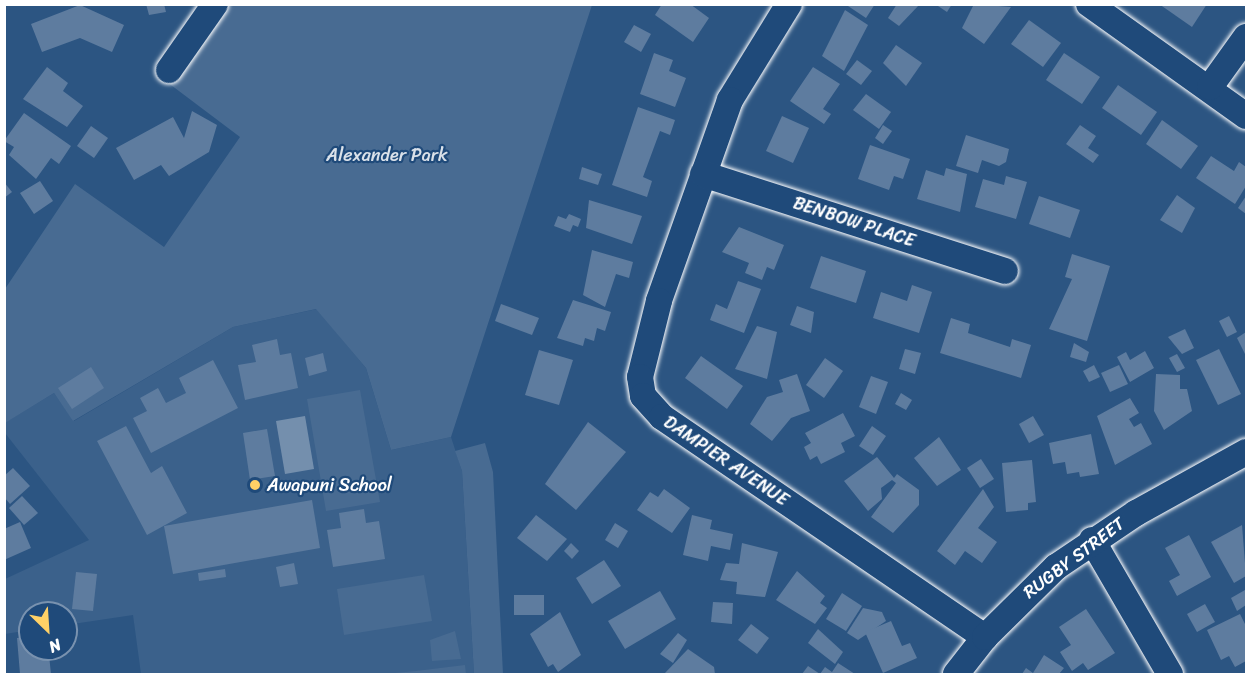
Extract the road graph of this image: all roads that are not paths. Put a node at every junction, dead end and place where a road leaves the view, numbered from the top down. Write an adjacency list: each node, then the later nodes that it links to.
1 (215, 4): 5 (street)
2 (789, 4): 8 (street, DAMPIER AVENUE)
3 (1089, 4): 6 (street)
4 (1246, 38): 6 (street)
5 (169, 70)
6 (1210, 87): 7 (street)
7 (1246, 116)
8 (703, 174): 9 (street, BENBOW PLACE); 12 (street, DAMPIER AVENUE)
9 (1005, 271)
10 (1246, 452): 11 (street, RUGBY STREET)
11 (1092, 540): 12 (street, RUGBY STREET); 14 (street)
12 (985, 637): 13 (street, RUGBY STREET)
13 (957, 675)
14 (1170, 675)

